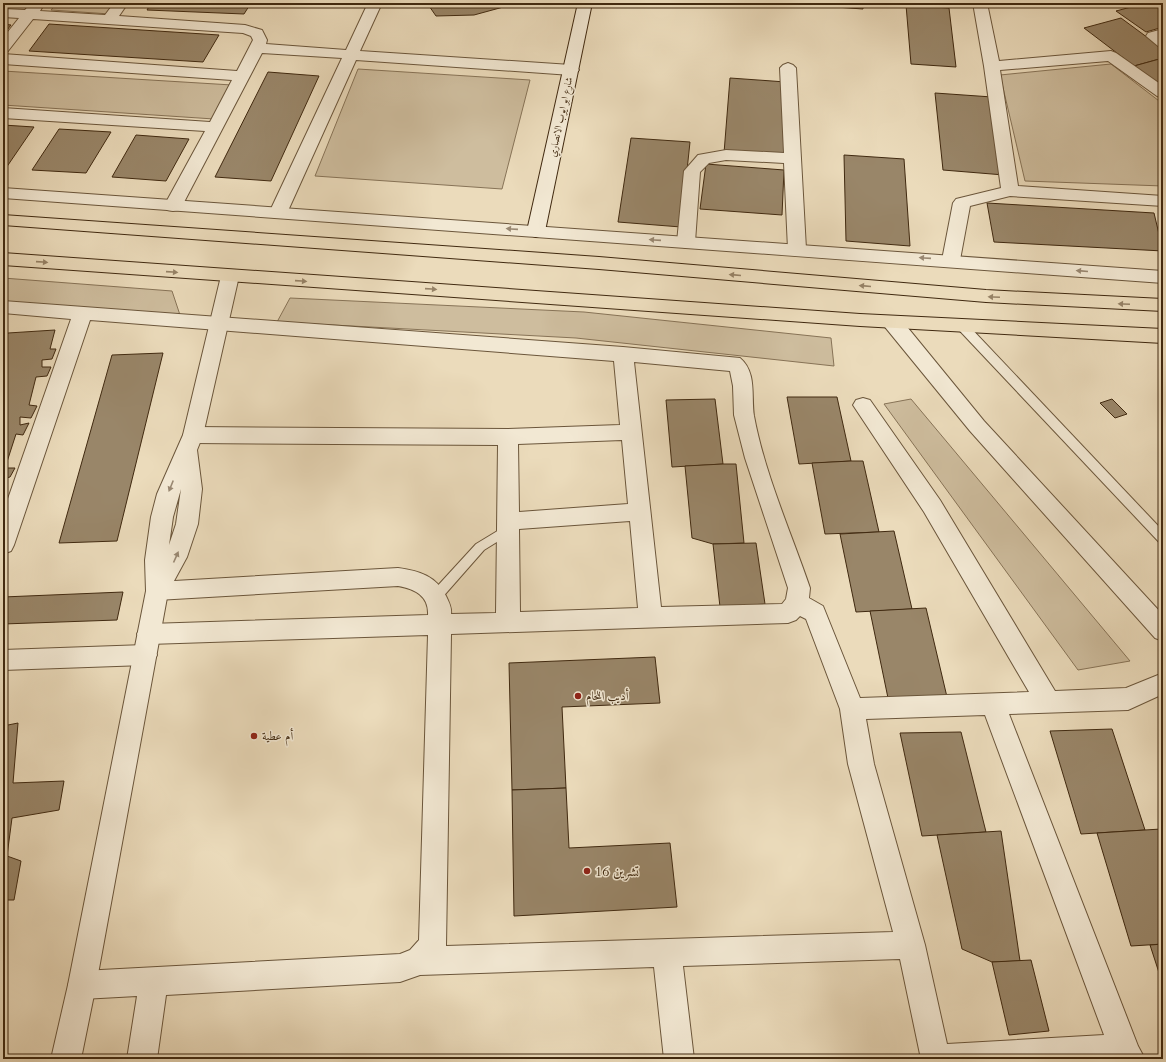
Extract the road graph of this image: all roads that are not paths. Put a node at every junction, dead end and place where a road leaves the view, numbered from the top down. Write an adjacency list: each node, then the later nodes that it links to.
1 (121, 3): 7 (street)
2 (375, 3): 12 (street)
3 (585, 3): 16 (street, شارع ابو ايوب الانصاري)
4 (980, 3): 14 (street)
5 (33, 9): 6 (street); 7 (street); 10 (street)
6 (3, 13)
7 (109, 20): 11 (street)
8 (1163, 33): 9 (street)
9 (1163, 43)
10 (3, 48)
11 (257, 48): 12 (street); 17 (street)
12 (351, 54): 16 (street); 26 (street)
13 (3, 59): 17 (street)
14 (992, 66): 18 (street); 22 (street)
15 (788, 68): 21 (street)
16 (571, 70): 28 (street, شارع ابو ايوب الانصاري)
17 (243, 76): 20 (street)
18 (1163, 93)
19 (3, 113): 20 (street)
20 (215, 127): 25 (street)
21 (792, 160): 29 (street); 30 (street)
22 (1010, 191): 24 (street); 32 (street)
23 (3, 194): 25 (street)
24 (1163, 201)
25 (173, 206): 26 (street)
26 (278, 214): 28 (street, one-way to 26)
27 (3, 220): 35 (main road, one-way to 27)
28 (536, 231): 29 (street, one-way to 28)
29 (686, 242): 30 (street)
30 (798, 250): 32 (street, one-way to 30)
31 (3, 259): 33 (main road, one-way to 33)
32 (951, 260): 34 (street, one-way to 32)
33 (230, 276): 38 (street); 39 (main road, one-way to 39)
34 (1163, 277)
35 (1163, 305)
36 (3, 307): 37 (street)
37 (83, 312): 38 (street); 50 (street)
38 (220, 322): 42 (street); 46 (street)
39 (892, 322): 40 (main road); 57 (street)
40 (963, 327): 41 (main road); 49 (lane)
41 (1163, 336)
42 (623, 354): 44 (street); 53 (street)
43 (863, 405): 61 (street)
44 (632, 432): 45 (street); 47 (street)
45 (508, 437): 46 (street); 48 (street)
46 (190, 443): 51 (street)
47 (640, 512): 48 (street); 54 (street)
48 (508, 525): 52 (lane); 55 (street)
49 (1163, 539)
50 (3, 545)
51 (157, 591): 52 (street); 58 (street)
52 (436, 596): 56 (street)
53 (797, 603): 54 (street); 63 (street)
54 (652, 618): 55 (street)
55 (508, 622): 56 (street)
56 (440, 624): 58 (street); 66 (street)
57 (1163, 631)
58 (147, 645): 59 (street); 68 (street)
59 (3, 660)
60 (1163, 683): 61 (street)
61 (1048, 702): 62 (street)
62 (993, 704): 63 (street); 69 (street)
63 (852, 709): 64 (street)
64 (911, 945): 65 (street); 73 (street)
65 (666, 953): 66 (street); 72 (street)
66 (419, 961): 67 (street)
67 (154, 981): 68 (street); 71 (street)
68 (82, 985): 70 (street)
69 (1129, 1058): 73 (street)
70 (66, 1059)
71 (142, 1059)
72 (680, 1059)
73 (936, 1059)

